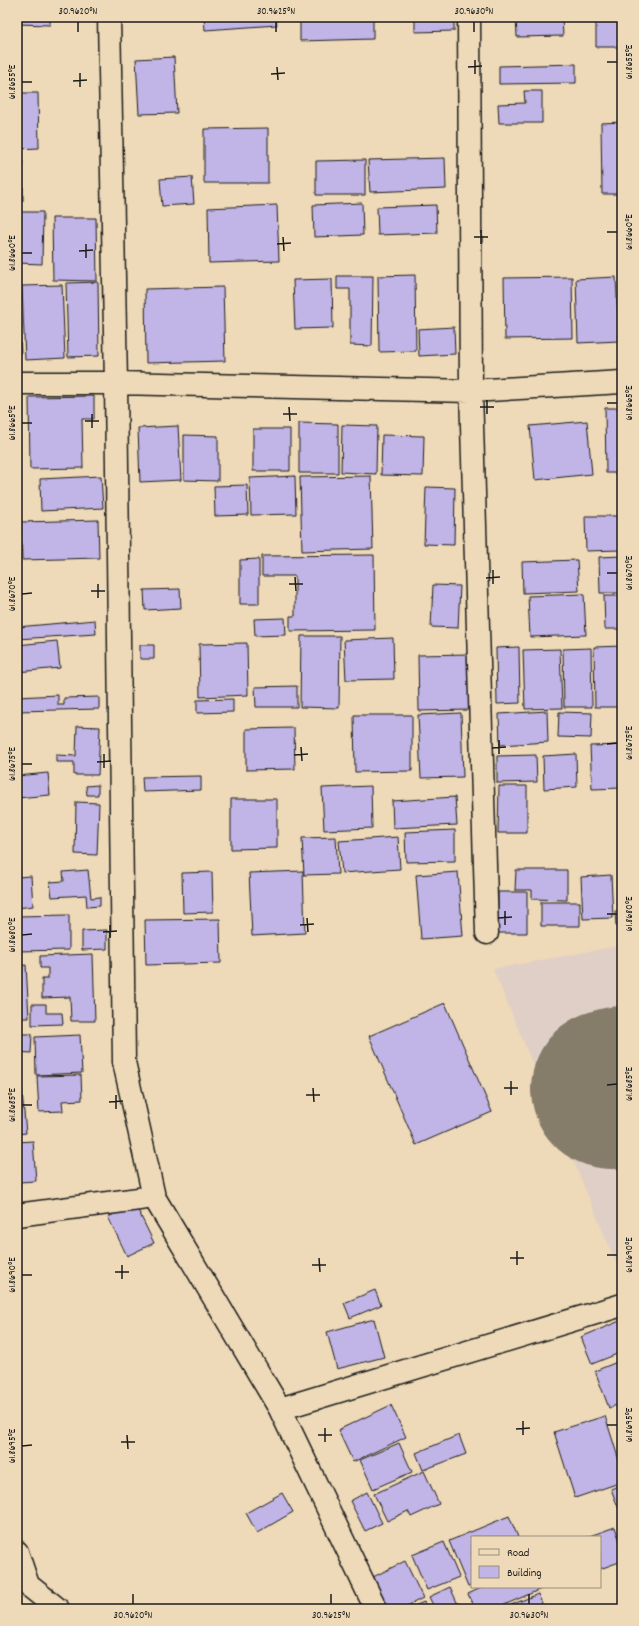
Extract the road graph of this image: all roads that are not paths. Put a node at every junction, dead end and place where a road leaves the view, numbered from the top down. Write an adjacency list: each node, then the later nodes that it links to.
1 (110, 17): 5 (street)
2 (469, 17): 6 (street)
3 (622, 382): 6 (street)
4 (17, 383): 5 (street)
5 (116, 383): 6 (street); 8 (street)
6 (471, 391): 7 (street)
7 (487, 933)
8 (154, 1197): 9 (street); 11 (street)
9 (17, 1215)
10 (622, 1305): 11 (street)
11 (280, 1408): 14 (street)
12 (17, 1552): 13 (street)
13 (58, 1609)
14 (376, 1609)

